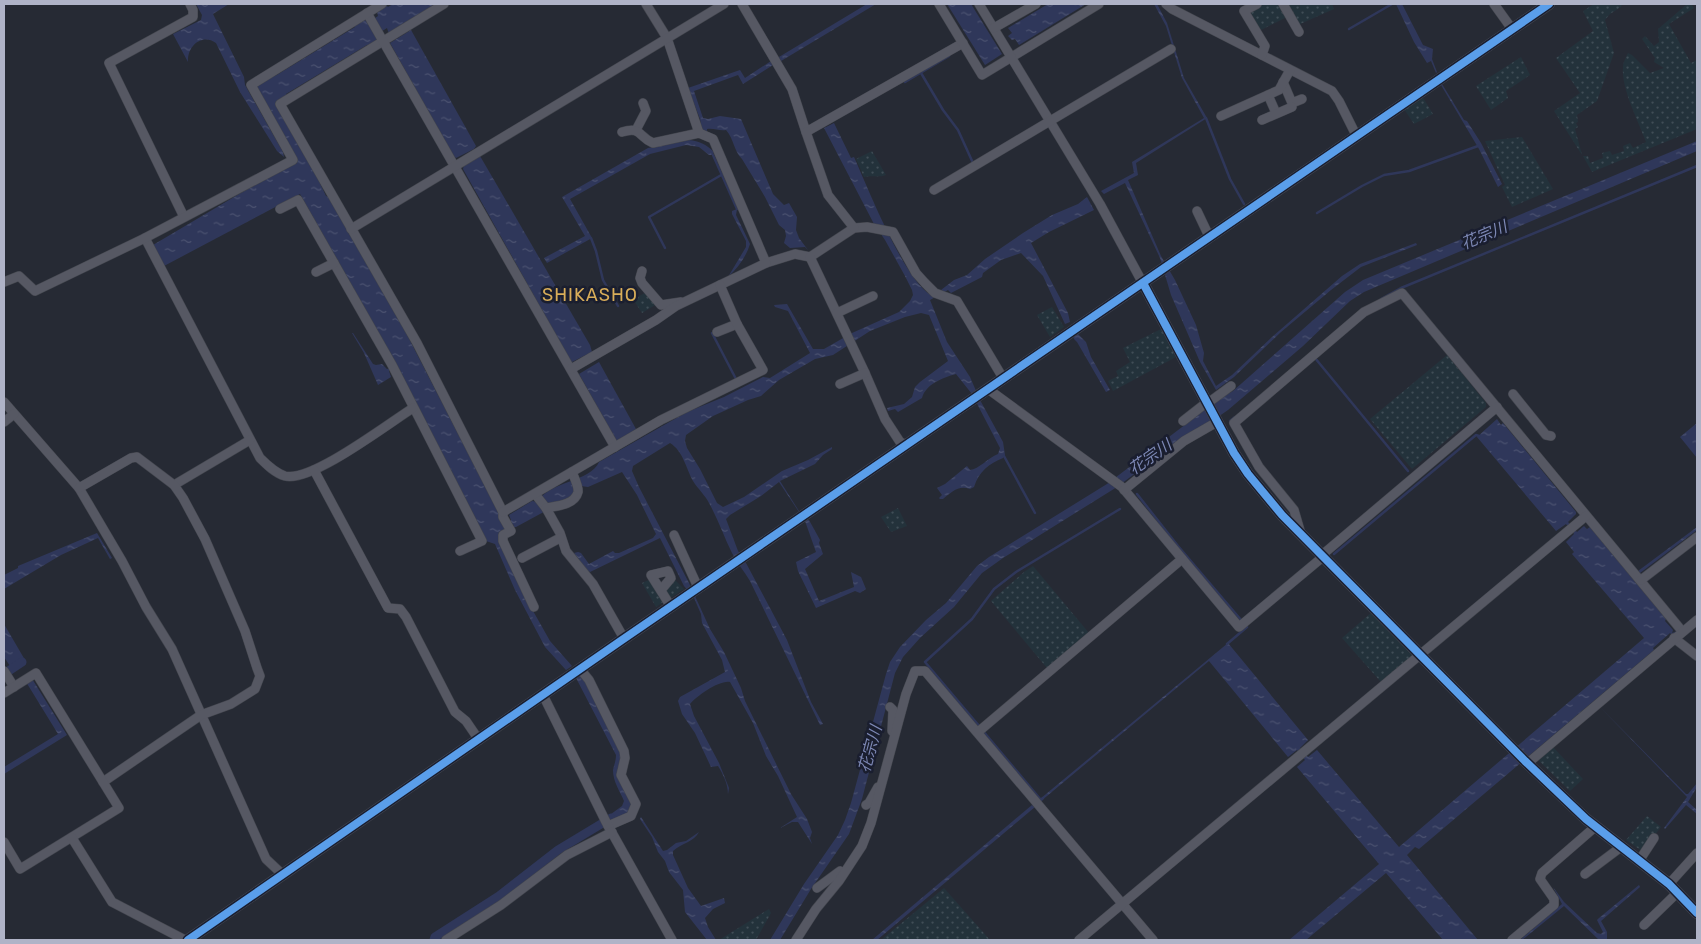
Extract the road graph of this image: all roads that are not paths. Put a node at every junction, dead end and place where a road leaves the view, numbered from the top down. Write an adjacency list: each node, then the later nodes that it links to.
1 (190, 4): 45 (street)
2 (382, 4): 16 (street)
3 (444, 4): 20 (street)
4 (646, 4): 21 (street)
5 (724, 4): 21 (street)
6 (742, 4): 38 (street)
7 (939, 4): 22 (street)
8 (979, 4): 17 (street)
9 (1036, 4): 17 (street)
10 (1099, 4): 24 (street)
11 (1166, 4): 25 (street)
12 (1257, 4): 25 (street)
13 (1282, 4): 19 (street)
14 (1494, 4): 18 (street)
15 (1549, 4): 18 (street)
16 (369, 15): 20 (street); 45 (street)
17 (994, 28): 24 (street)
18 (1512, 29): 40 (street)
19 (1299, 32)
20 (382, 38): 41 (street); 47 (street)
21 (667, 38): 39 (street); 41 (street)
22 (963, 43): 24 (street); 38 (street)
23 (1171, 49): 35 (street)
24 (1011, 56): 35 (street)
25 (1262, 56): 26 (street)
26 (1290, 70): 27 (street); 40 (street)
27 (1284, 82): 28 (street); 29 (street)
28 (1268, 95): 32 (street); 33 (street)
29 (1302, 99)
30 (643, 103): 36 (street)
31 (1292, 107): 32 (street)
32 (1276, 113): 34 (street)
33 (1221, 116)
34 (1262, 120)
35 (1050, 121): 42 (street); 55 (street)
36 (636, 130): 37 (street); 39 (street)
37 (622, 132)
38 (806, 132): 46 (street)
39 (699, 133): 52 (street)
40 (1356, 135): 55 (street)
41 (455, 166): 47 (street); 63 (street)
42 (934, 190)
43 (280, 209): 51 (street)
44 (1197, 210): 48 (street)
45 (184, 217): 49 (street)
46 (854, 228): 50 (street); 65 (street)
47 (351, 229): 89 (street)
48 (1207, 232)
49 (146, 239): 56 (street); 79 (street)
50 (810, 257): 52 (street); 60 (street)
51 (334, 263): 54 (street); 73 (street)
52 (766, 263): 57 (street)
53 (642, 271): 59 (street)
54 (316, 272)
55 (1142, 280): 65 (street); 71 (street)
56 (4, 282)
57 (720, 285): 59 (street); 61 (street)
58 (873, 296): 60 (street)
59 (686, 301): 63 (street)
60 (837, 313): 64 (street)
61 (737, 324): 62 (street); 81 (street)
62 (717, 332)
63 (571, 369): 81 (street)
64 (866, 373): 66 (street); 80 (street)
65 (1003, 378): 68 (street)
66 (840, 384)
67 (1231, 386): 71 (street)
68 (988, 389): 80 (street); 86 (street)
69 (1513, 394): 78 (street)
70 (4, 402): 74 (street)
71 (1208, 403): 75 (street); 76 (street)
72 (1496, 407): 90 (street); 91 (street); 96 (street)
73 (413, 408): 82 (street); 95 (street)
74 (14, 414): 77 (street); 85 (street)
75 (1182, 421)
76 (1216, 421): 86 (street); 91 (street)
77 (4, 422)
78 (1551, 436)
79 (250, 440): 82 (street); 84 (street)
80 (907, 445): 102 (street)
81 (615, 447): 83 (street)
82 (314, 470): 119 (street)
83 (572, 472): 87 (street); 88 (street)
84 (174, 485): 85 (street); 116 (street)
85 (79, 488): 116 (street)
86 (1123, 488): 98 (street)
87 (535, 494): 88 (street); 89 (street)
88 (546, 508): 94 (street)
89 (504, 512): 103 (street)
90 (1586, 516): 99 (street); 108 (street)
91 (1301, 534): 96 (street)
92 (674, 535): 100 (street)
93 (1697, 537): 99 (street)
94 (560, 538): 97 (street); 106 (street)
95 (460, 551)
96 (1323, 556): 98 (street); 108 (street)
97 (522, 558)
98 (1182, 559): 117 (street)
99 (1641, 580): 105 (street)
100 (696, 583)
101 (661, 590): 102 (street)
102 (672, 606): 110 (street)
103 (534, 607)
104 (1697, 620): 105 (street)
105 (1682, 631): 107 (street)
106 (622, 634)
107 (1674, 638): 109 (street); 120 (street)
108 (1421, 654): 120 (street); 138 (street)
109 (1697, 656)
110 (580, 670): 114 (street); 125 (street)
111 (4, 671): 112 (street)
112 (14, 687): 113 (street); 122 (street)
113 (4, 693)
114 (543, 695): 119 (street); 125 (street)
115 (890, 707): 118 (street)
116 (201, 715): 122 (street); 133 (street)
117 (978, 732): 118 (street); 138 (street)
118 (896, 734): 121 (street)
119 (479, 740): 133 (street)
120 (1526, 762): 124 (street)
121 (883, 780): 123 (street); 144 (street)
122 (103, 782): 126 (street)
123 (866, 805)
124 (1595, 827): 129 (street); 147 (street)
125 (610, 829): 142 (street); 143 (street)
126 (72, 838): 128 (street); 141 (street)
127 (1654, 838): 131 (street)
128 (4, 842)
129 (1621, 847): 131 (street); 134 (street)
130 (1697, 853): 135 (street)
131 (1639, 861): 135 (street)
132 (840, 871): 136 (street)
133 (282, 874): 141 (street)
134 (1586, 874)
135 (1669, 884): 137 (street)
136 (817, 888)
137 (1677, 893): 139 (street); 140 (street)
138 (1122, 904): 145 (street); 146 (street)
139 (1697, 913)
140 (1644, 925)
141 (187, 940)
142 (446, 940)
143 (672, 940)
144 (796, 940)
145 (1079, 940)
146 (1153, 940)
147 (1512, 940)

